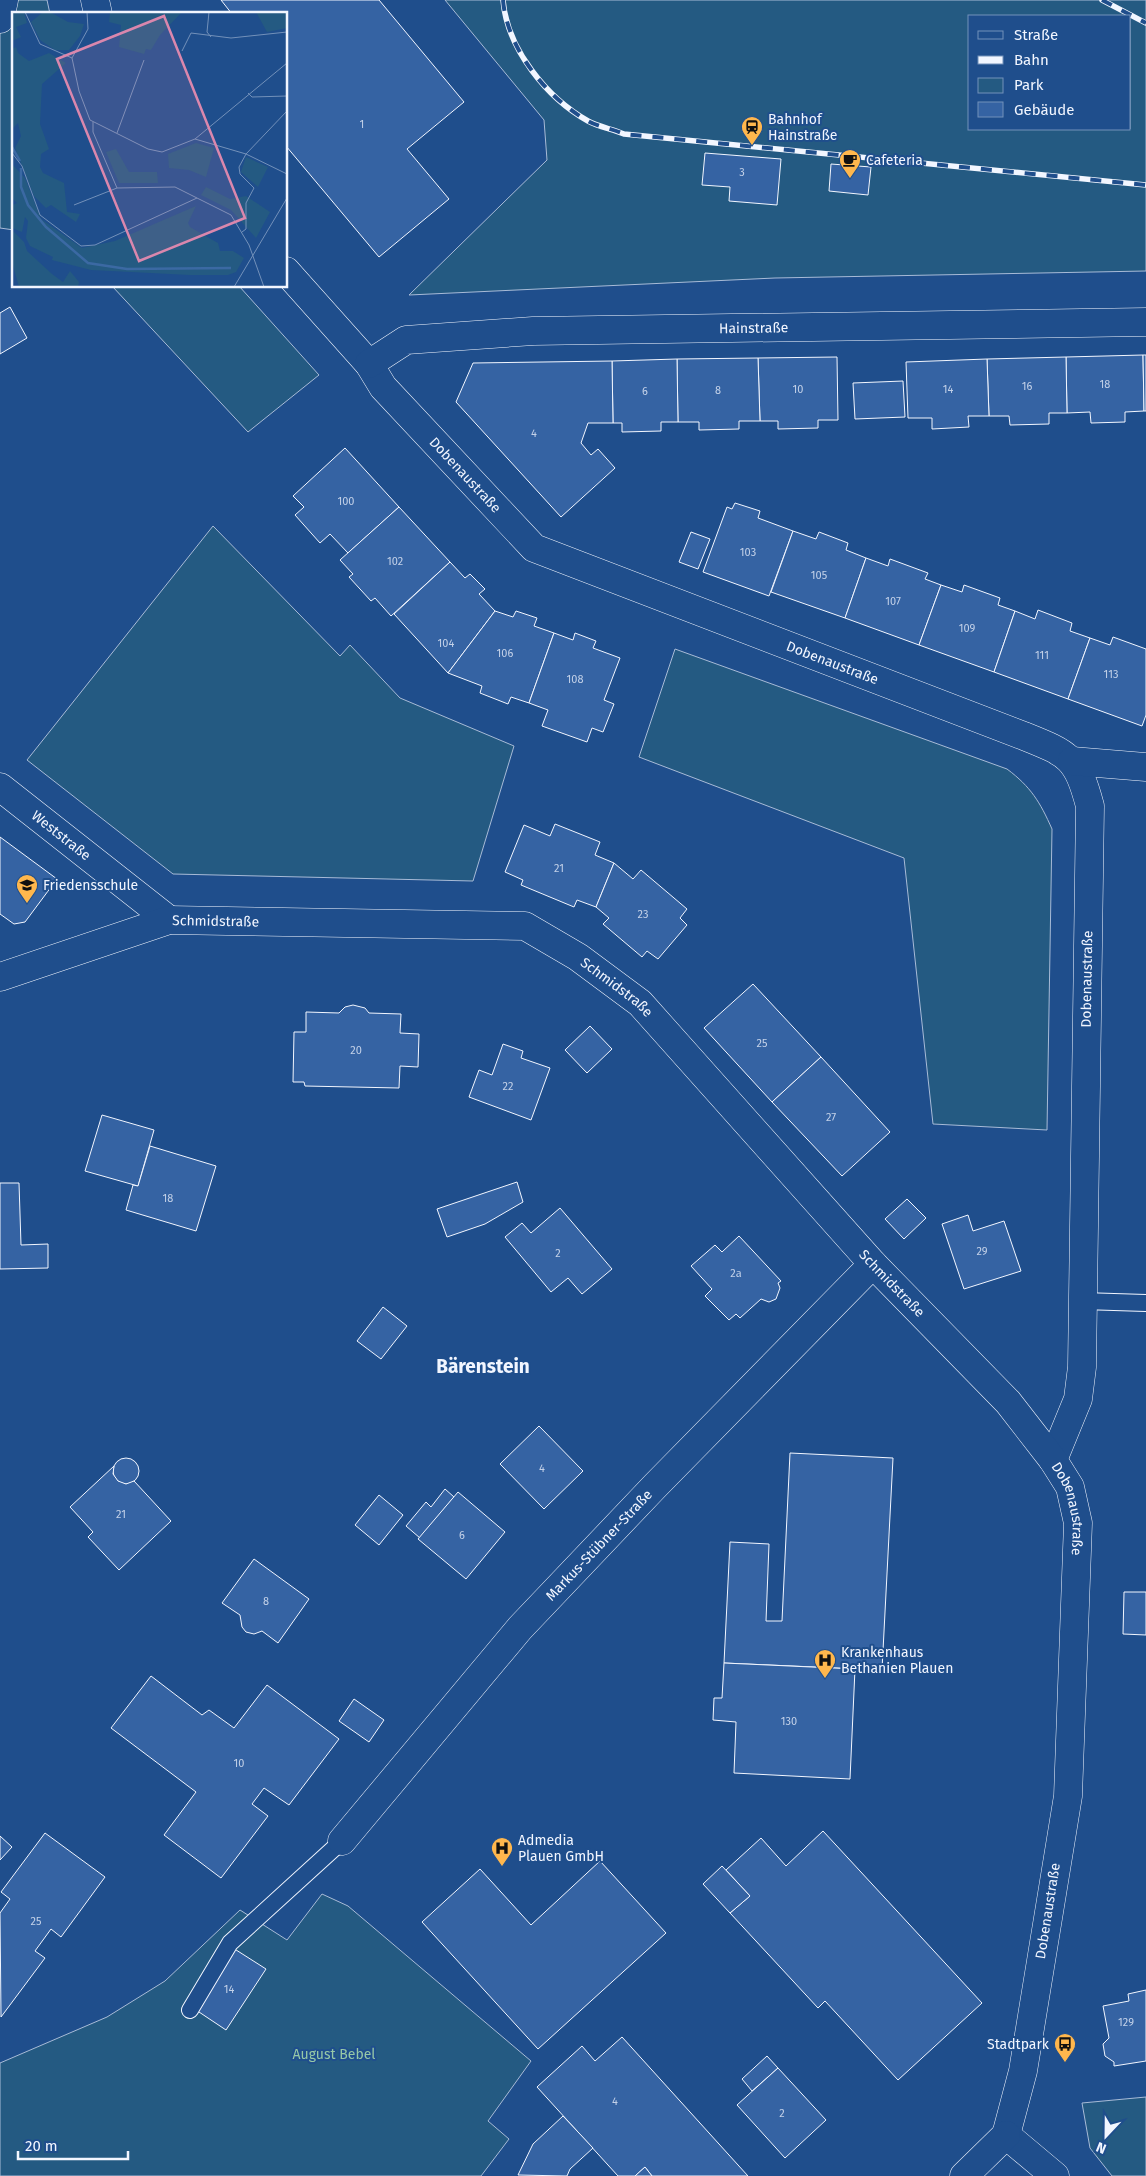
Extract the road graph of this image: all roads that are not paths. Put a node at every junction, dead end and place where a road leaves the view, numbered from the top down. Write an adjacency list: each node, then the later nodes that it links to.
1 (4, 0): 2 (street)
2 (0, 19)
3 (288, 273): 5 (street, Dobenaustraße)
4 (1146, 322): 5 (street, Hainstraße)
5 (369, 364): 6 (street, Dobenaustraße)
6 (1072, 761): 7 (street); 12 (street, Dobenaustraße)
7 (1146, 767)
8 (0, 787): 9 (street, Weststraße)
9 (169, 920): 10 (street, Schmidstraße); 11 (street, Schmidstraße)
10 (0, 977)
11 (873, 1264): 14 (street, Schmidstraße); 15 (street, Markus-Stübner-Straße)
12 (1082, 1301): 13 (lane); 14 (street, Dobenaustraße)
13 (1146, 1303)
14 (1053, 1460): 17 (street, Dobenaustraße)
15 (342, 1841): 16 (lane)
16 (190, 2010)
17 (1006, 2135): 18 (street); 19 (street)
18 (964, 2176)
19 (1055, 2176)

